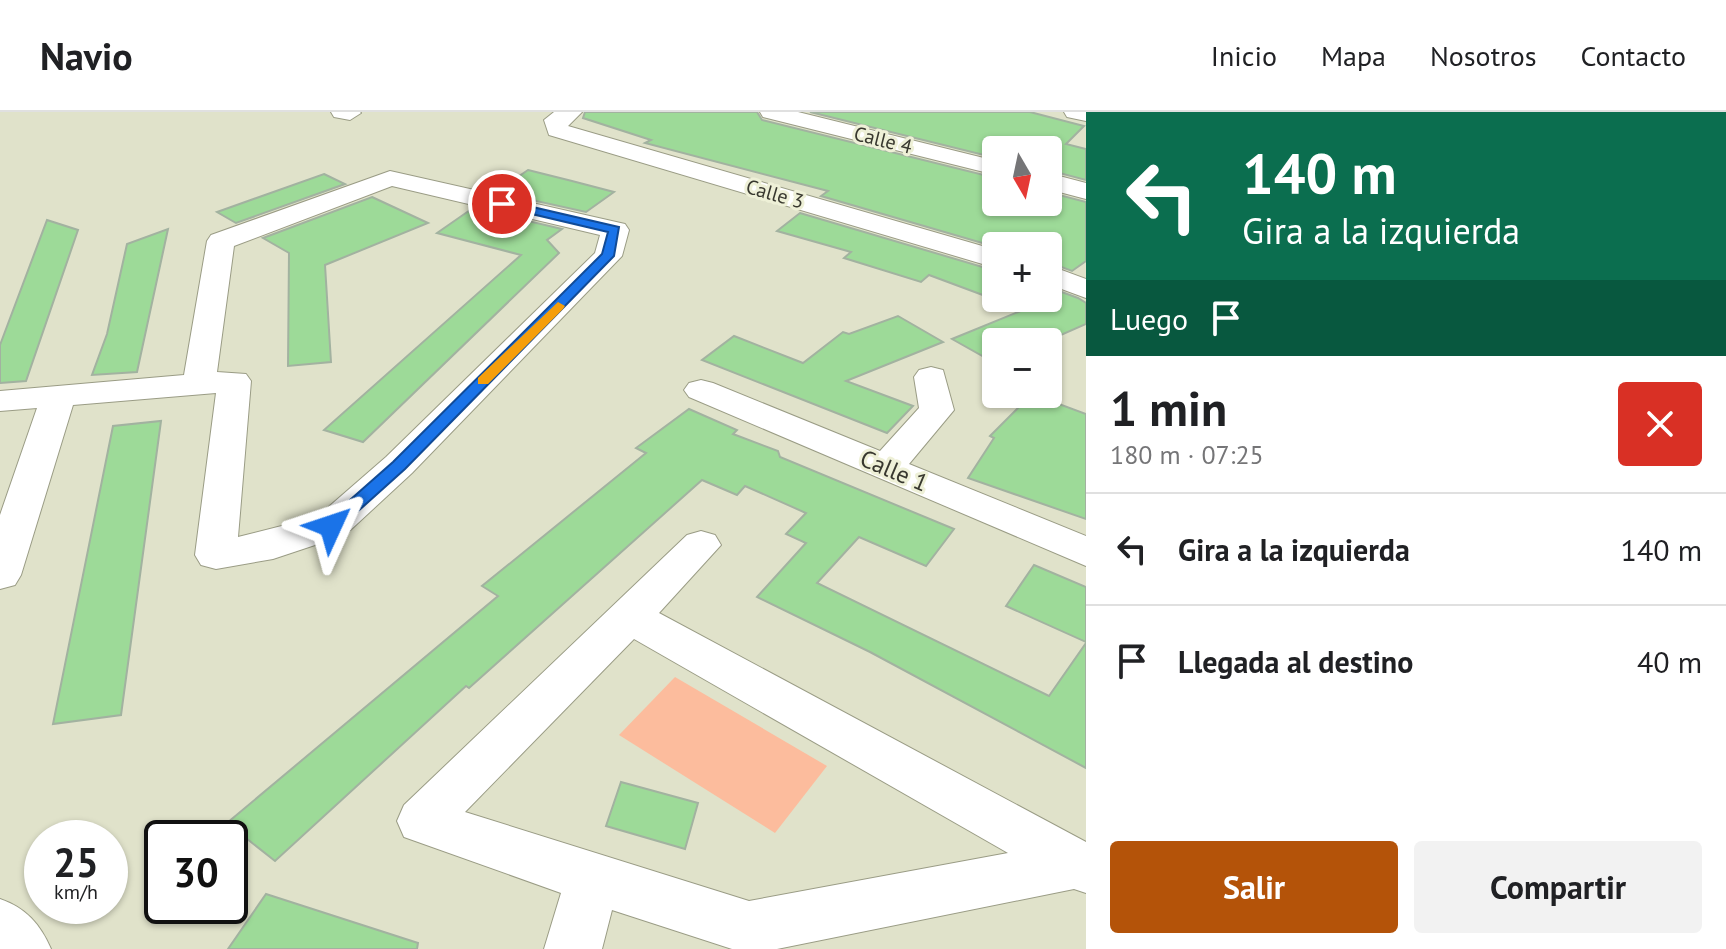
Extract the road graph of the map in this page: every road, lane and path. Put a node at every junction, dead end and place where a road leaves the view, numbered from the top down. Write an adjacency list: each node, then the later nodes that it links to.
1 (771, 112): 5 (street, Calle 4)
2 (1075, 112): 3 (street)
3 (1086, 114)
4 (564, 119): 8 (street, Calle 3)
5 (982, 165)
6 (1062, 185): 7 (street)
7 (1086, 191)
8 (982, 255)
9 (1062, 280): 10 (street)
10 (1086, 289)
11 (931, 377): 16 (street)
12 (199, 384): 12 (street); 14 (street)
13 (701, 390): 16 (street, Calle 1)
14 (58, 397): 15 (street); 19 (street)
15 (0, 401)
16 (886, 467): 18 (street, Calle 1)
17 (701, 545): 20 (street)
18 (1086, 552)
19 (0, 575)
20 (629, 616): 21 (street); 22 (street)
21 (1082, 866): 22 (street)
22 (593, 879): 25 (street)
23 (0, 925): 24 (street)
24 (22, 949)
25 (573, 949)

